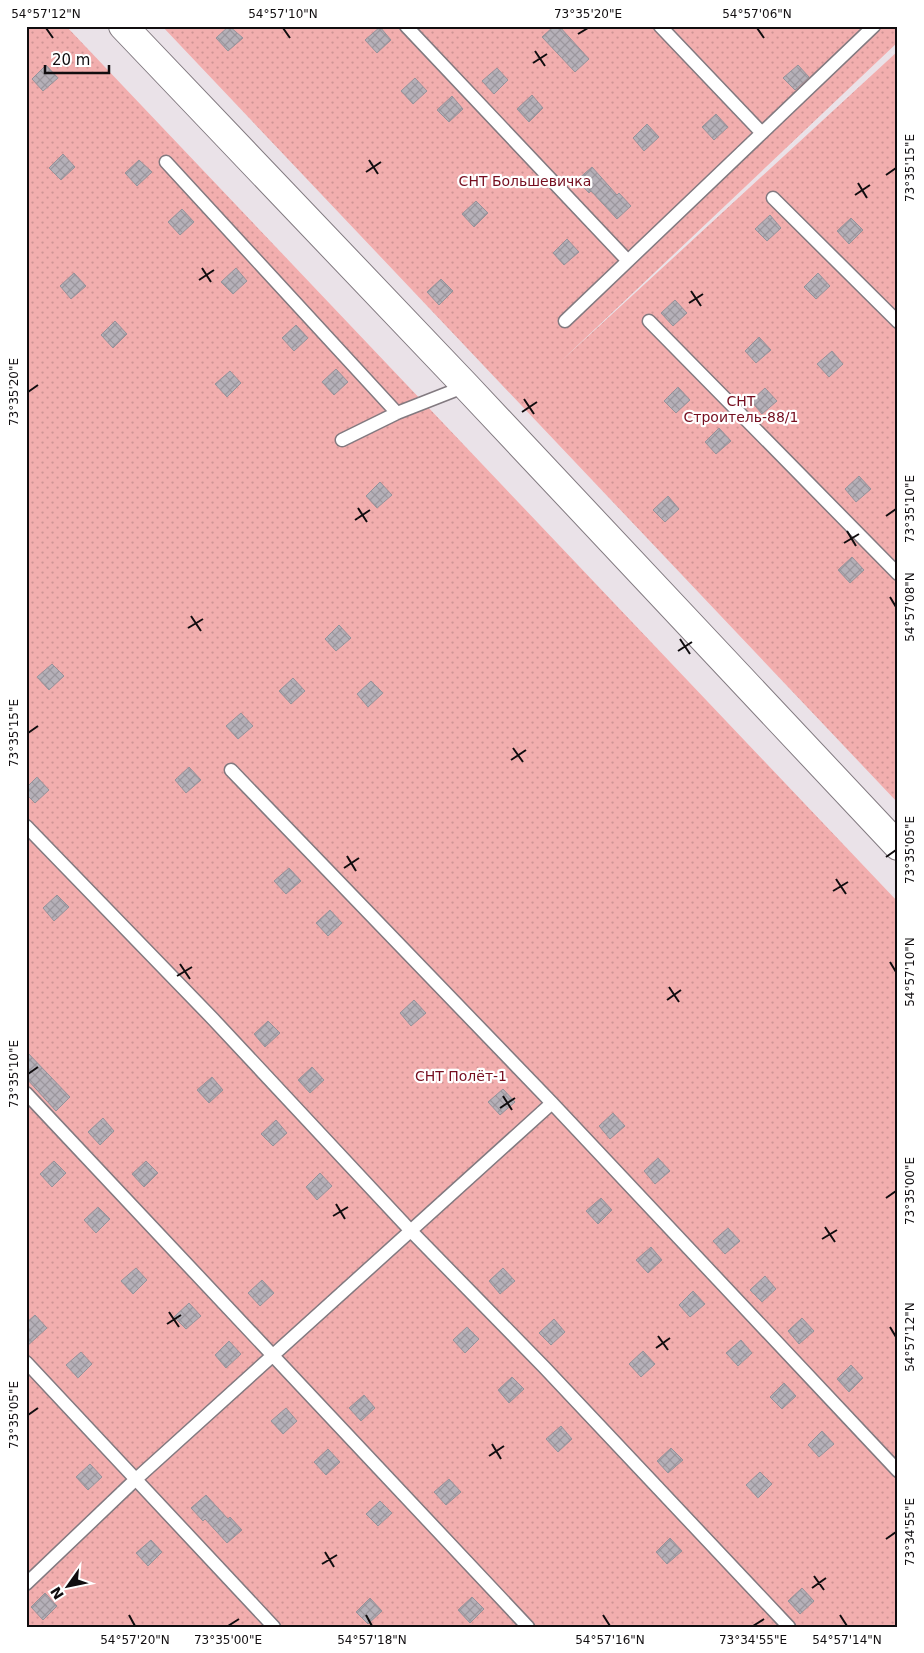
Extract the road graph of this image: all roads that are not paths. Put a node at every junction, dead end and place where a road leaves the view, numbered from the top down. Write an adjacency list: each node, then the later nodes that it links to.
1 (123, 26): 12 (street)
2 (406, 26): 8 (lane)
3 (660, 26): 5 (lane)
4 (874, 26): 5 (lane)
5 (762, 133): 8 (lane)
6 (166, 162): 13 (lane)
7 (773, 198): 11 (lane)
8 (628, 261): 10 (lane)
9 (649, 321): 15 (lane)
10 (564, 322)
11 (898, 322)
12 (466, 386): 13 (lane); 18 (street)
13 (397, 413): 14 (lane)
14 (342, 440)
15 (898, 574)
16 (232, 770): 20 (lane)
17 (26, 826): 21 (lane)
18 (898, 846)
19 (26, 1093): 22 (lane)
20 (552, 1103): 21 (lane); 24 (lane)
21 (410, 1230): 22 (lane); 29 (lane)
22 (272, 1356): 25 (lane); 28 (lane)
23 (26, 1362): 25 (lane)
24 (898, 1471)
25 (135, 1480): 26 (lane); 27 (lane)
26 (26, 1584)
27 (274, 1627)
28 (528, 1627)
29 (789, 1627)

